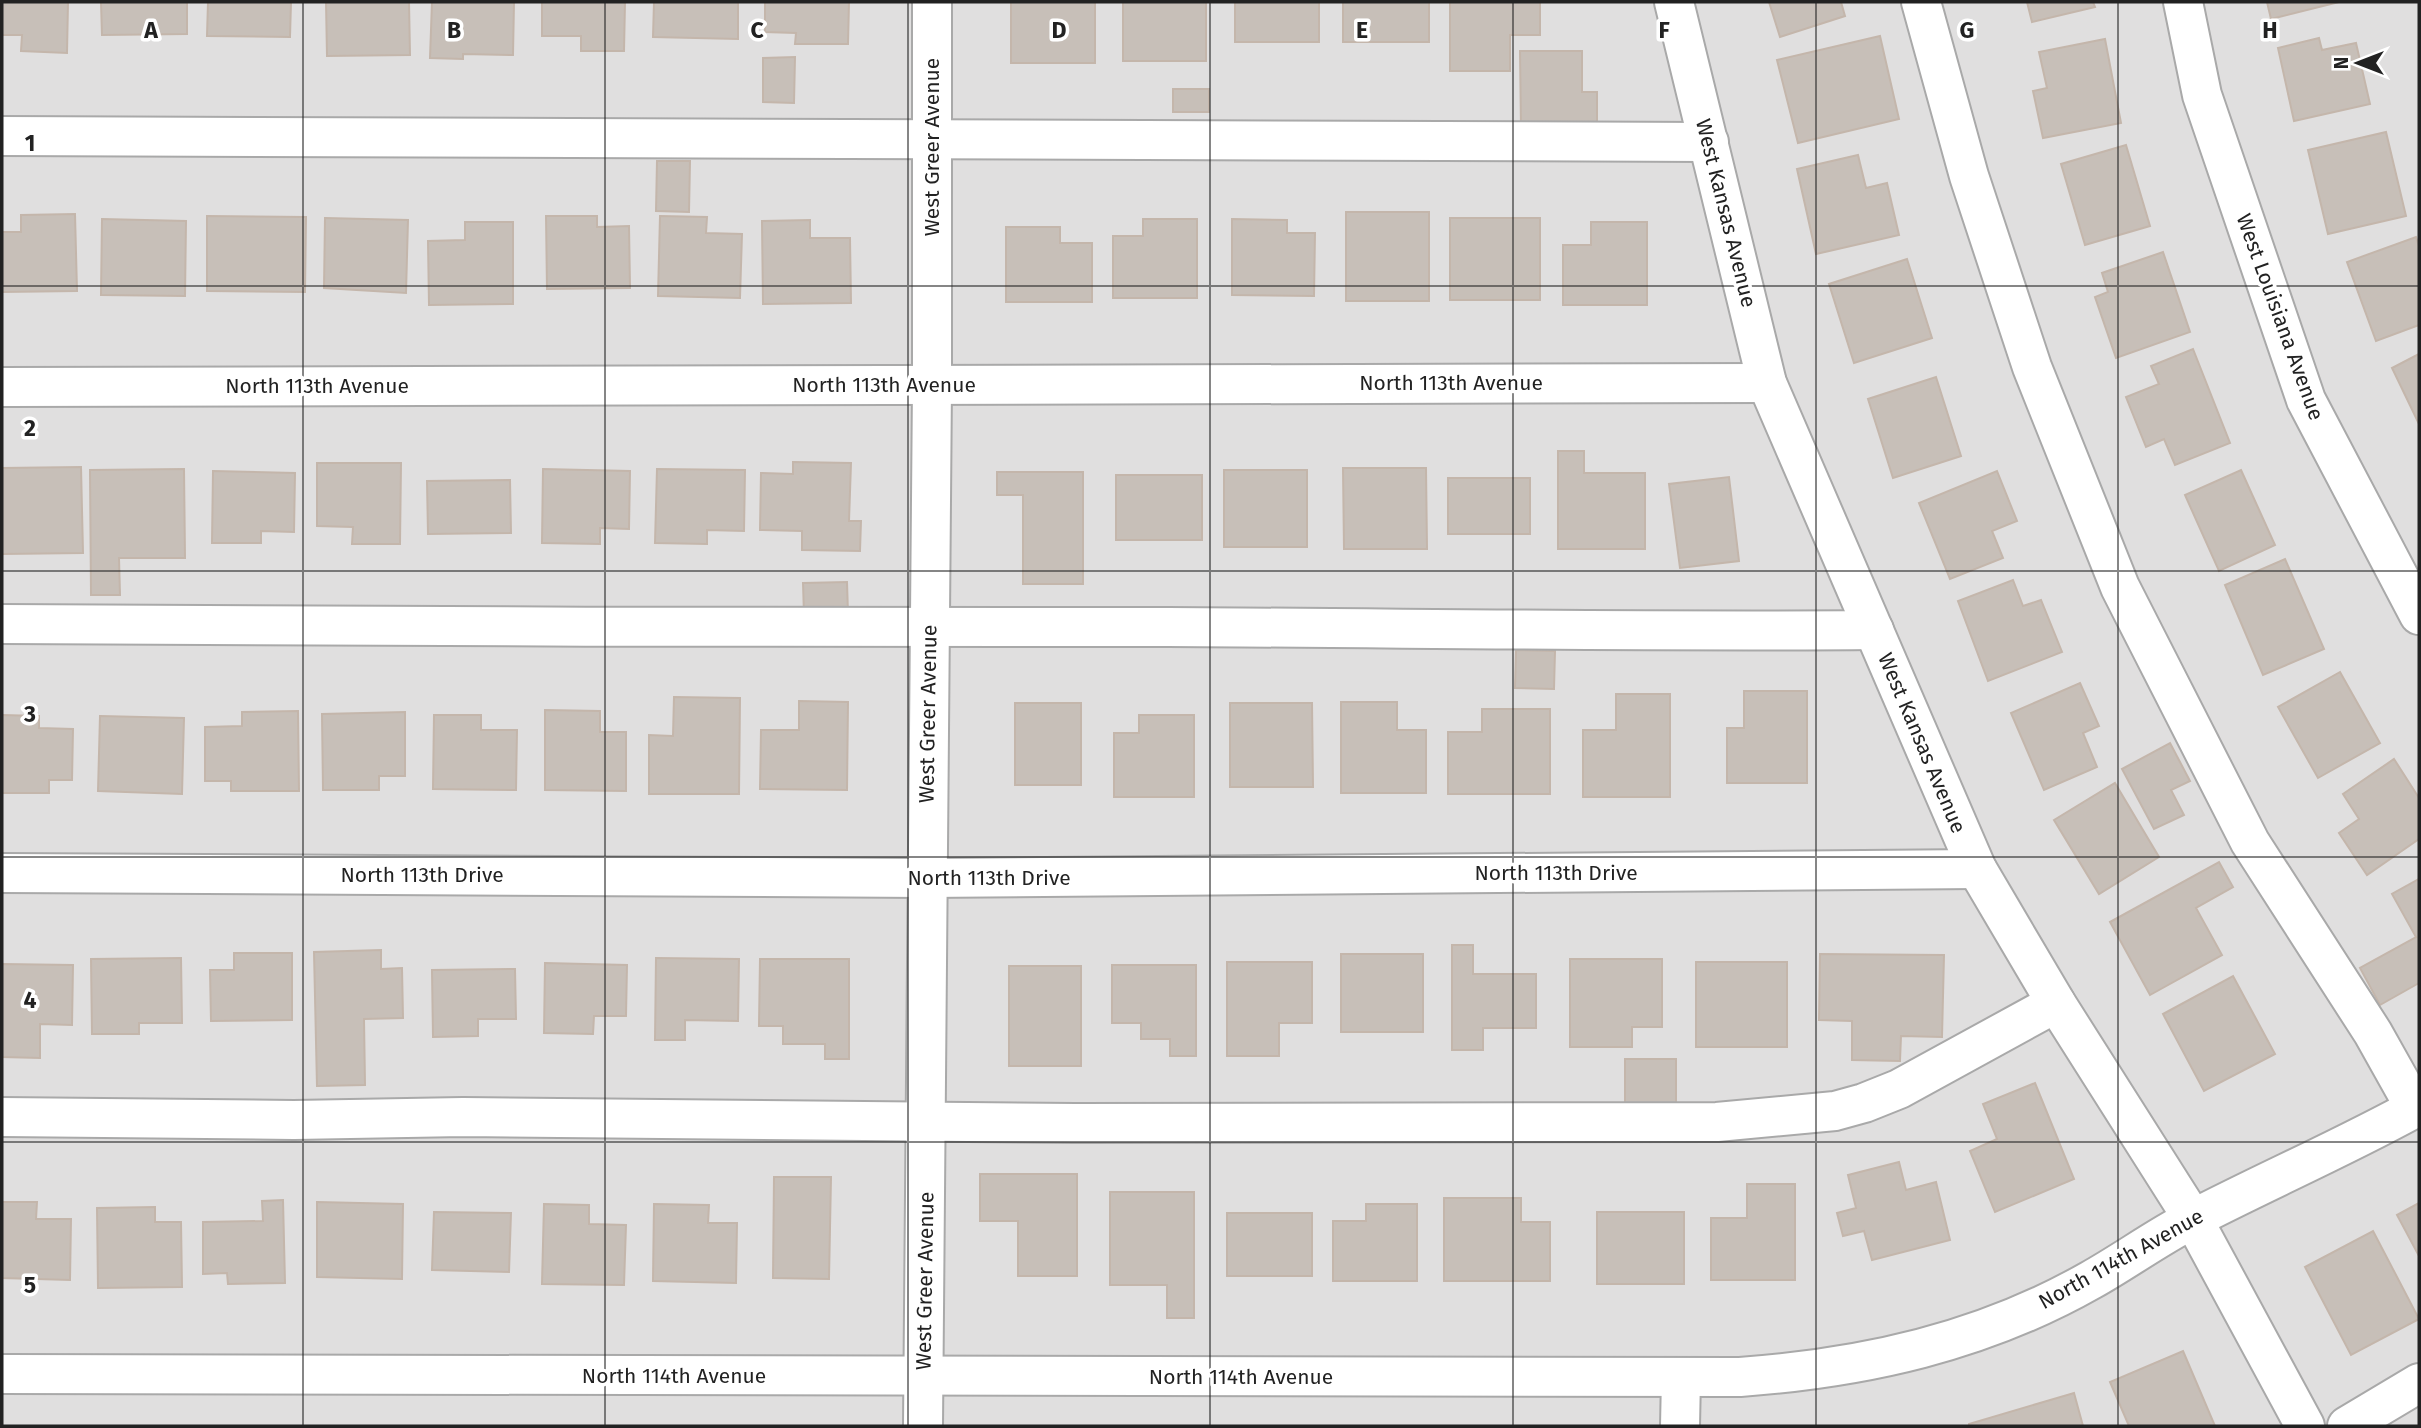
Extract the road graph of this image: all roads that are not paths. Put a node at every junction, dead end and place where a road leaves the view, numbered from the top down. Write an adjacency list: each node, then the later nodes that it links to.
1 (932, 2): 6 (street, West Greer Avenue)
2 (1674, 2): 7 (street, West Kansas Avenue)
3 (1920, 2): 19 (street)
4 (2183, 2): 11 (street, West Louisiana Avenue)
5 (2, 136): 6 (street)
6 (932, 140): 7 (street); 9 (street, West Greer Avenue)
7 (1709, 142): 8 (street, West Kansas Avenue)
8 (1767, 383): 9 (street, North 113th Avenue); 14 (street, West Kansas Avenue)
9 (932, 385): 10 (street, North 113th Avenue); 13 (street, West Greer Avenue)
10 (2, 387)
11 (2419, 615)
12 (2, 624): 13 (street)
13 (929, 627): 14 (street); 17 (street, West Greer Avenue)
14 (1874, 629): 15 (street, West Kansas Avenue)
15 (1977, 869): 17 (street, North 113th Drive); 18 (street, West Kansas Avenue)
16 (2, 873): 17 (street, North 113th Drive)
17 (926, 878): 21 (street, West Greer Avenue)
18 (2056, 1003): 21 (street); 22 (street, West Kansas Avenue)
19 (2417, 1107): 22 (street, North 114th Avenue)
20 (2, 1117): 21 (street)
21 (926, 1122): 24 (street, West Greer Avenue)
22 (2193, 1219): 25 (street, North 114th Avenue); 29 (street, West Kansas Avenue)
23 (2, 1374): 24 (street, North 114th Avenue)
24 (924, 1377): 25 (street, North 114th Avenue); 27 (street, West Greer Avenue)
25 (1681, 1377): 28 (street)
26 (2419, 1383): 30 (street)
27 (923, 1426)
28 (1681, 1426)
29 (2305, 1426)
30 (2347, 1426)

